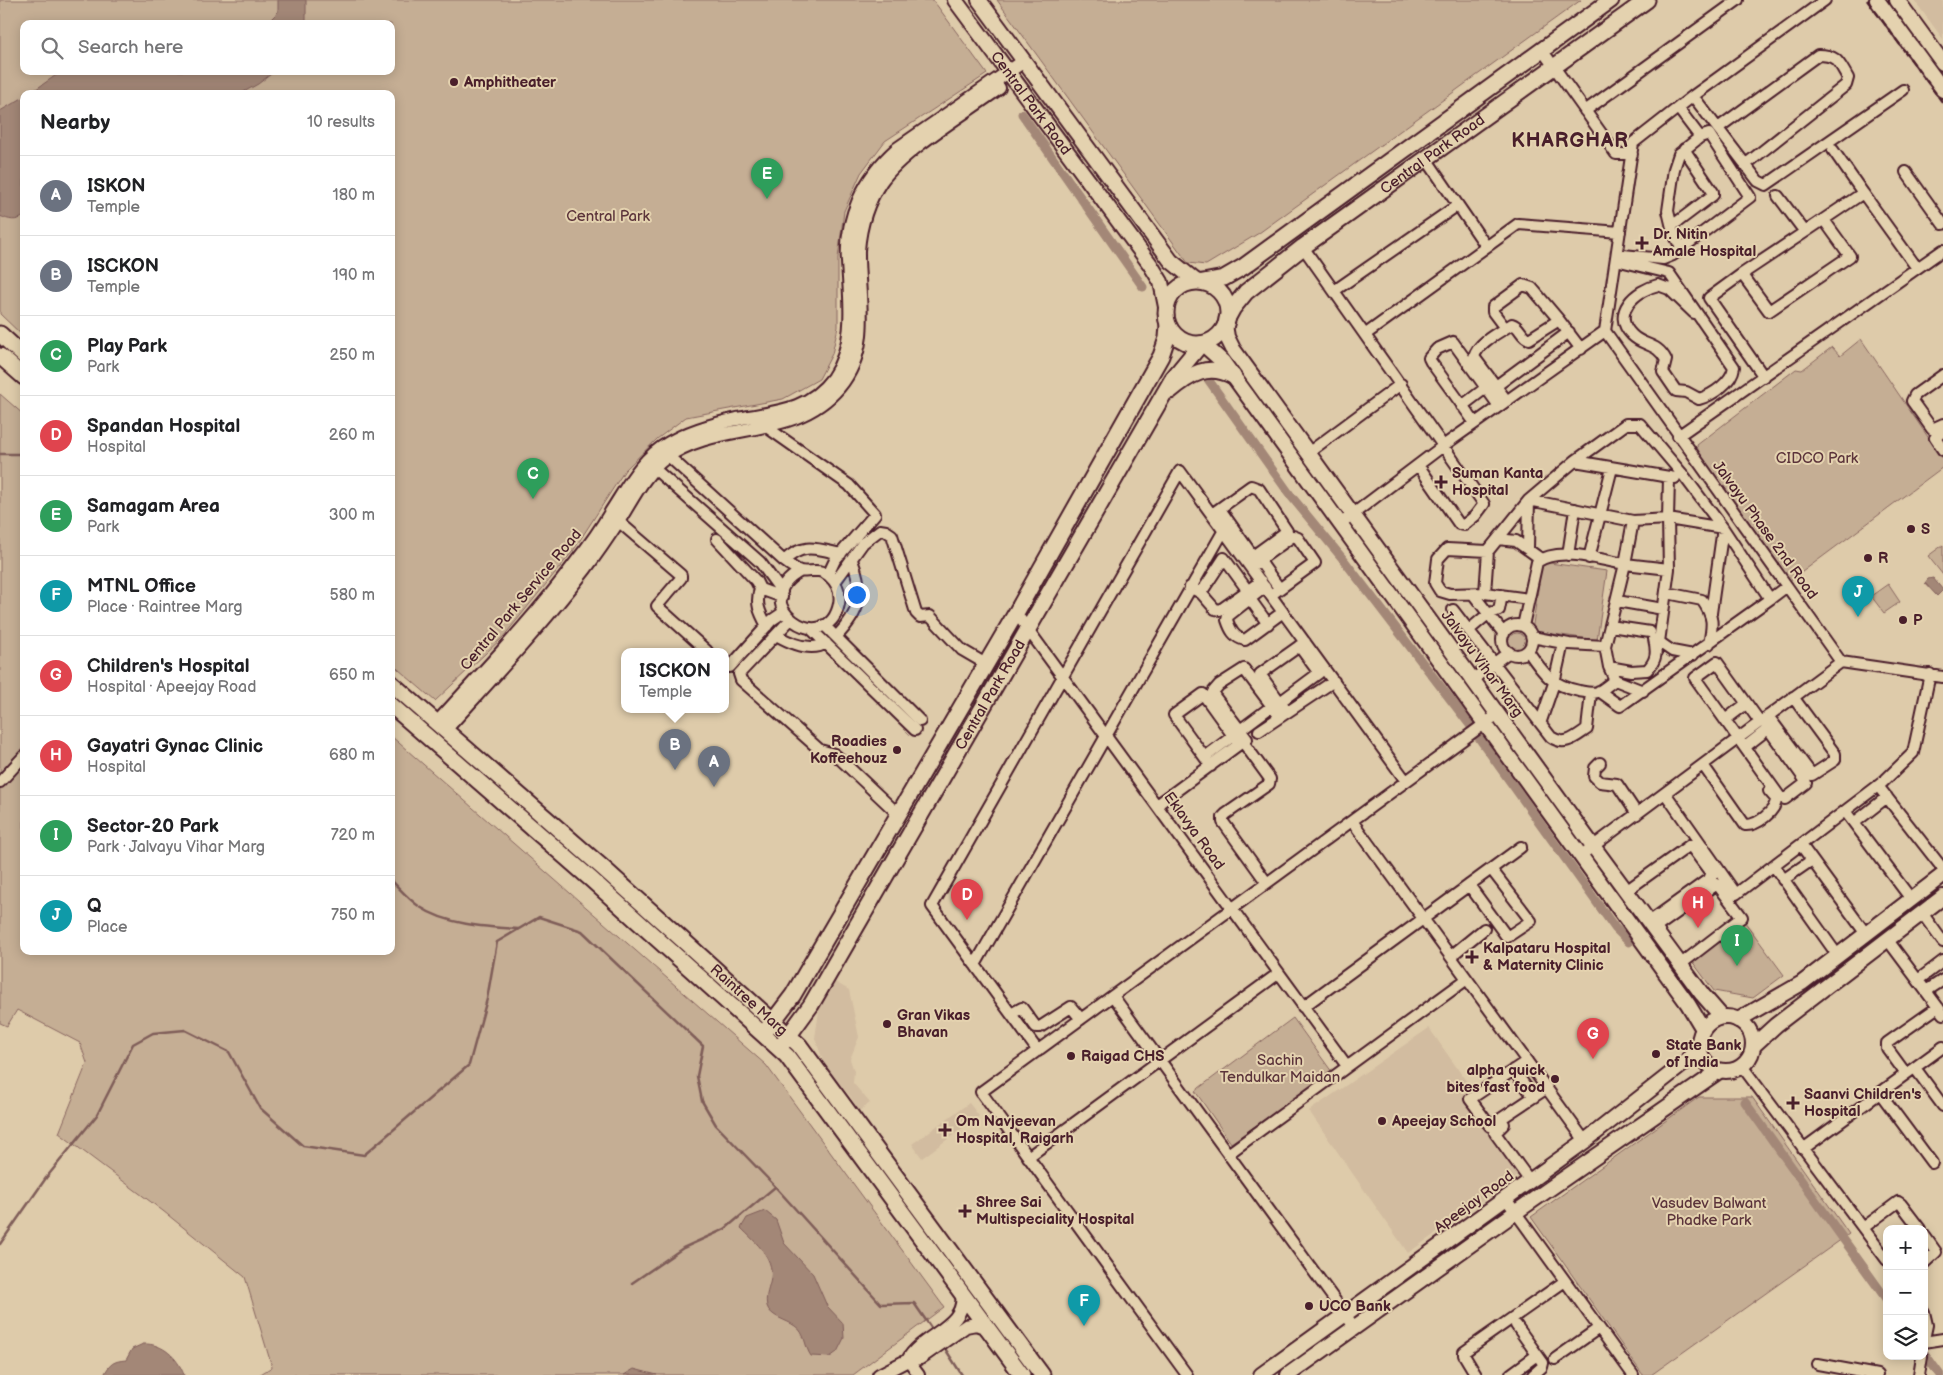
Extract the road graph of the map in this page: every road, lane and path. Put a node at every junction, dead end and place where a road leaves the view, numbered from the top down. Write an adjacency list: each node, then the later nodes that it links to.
1 (955, 0): 13 (main road, Central Park Road)
2 (979, 0): 11 (main road, Central Park Road)
3 (1611, 0): 9 (main road, Central Park Road)
4 (1647, 0): 12 (main road, Central Park Road)
5 (1738, 0): 18 (street)
6 (1825, 0): 16 (street)
7 (1877, 0): 14 (main road)
8 (1897, 0): 10 (main road)
9 (1542, 50): 12 (street); 42 (main road, Central Park Road)
10 (1943, 63)
11 (1026, 64): 13 (street); 42 (main road, Central Park Road)
12 (1554, 68): 18 (street); 24 (main road, Central Park Road)
13 (1011, 75): 44 (main road, Central Park Road); 69 (street, Central Park Service Road); 74 (street, Central Park Service Road)
14 (1941, 81)
15 (1903, 90): 25 (street)
16 (1693, 96): 17 (street); 19 (street)
17 (1678, 108): 20 (street); 23 (street)
18 (1585, 111): 23 (street)
19 (1718, 128): 25 (street); 25 (street)
20 (1700, 137): 21 (street); 37 (street)
21 (1684, 150): 32 (street); 32 (street)
22 (1833, 150): 27 (street)
23 (1632, 154): 33 (street)
24 (1428, 160): 29 (street); 36 (main road, Central Park Road)
25 (1745, 165)
26 (1906, 172): 31 (street)
27 (1863, 193): 30 (street); 40 (street)
28 (1778, 196): 34 (street)
29 (1458, 205): 35 (street); 43 (street)
30 (1824, 220): 34 (street); 41 (street)
31 (1943, 224)
32 (1672, 226): 37 (street)
33 (1620, 232): 35 (street); 39 (street)
34 (1805, 232): 41 (street)
35 (1486, 246): 53 (street)
36 (1303, 248): 43 (street); 47 (main road, Central Park Road)
37 (1681, 248): 39 (street)
38 (1943, 250): 40 (street)
39 (1617, 257): 45 (street); 51 (street)
40 (1917, 268): 61 (street)
41 (1742, 274): 61 (street)
42 (1200, 282): 44 (main road); 47 (main road)
43 (1334, 291): 53 (street)
44 (1166, 307): 48 (main road)
45 (1694, 313): 45 (street)
46 (1559, 320): 49 (street); 49 (street); 50 (street)
47 (1226, 322): 54 (main road); 75 (main road, Jalvayu Vihar Marg)
48 (1168, 325): 54 (main road); 125 (main road, Central Park Road)
49 (1505, 328): 63 (street)
50 (1568, 332): 55 (street); 63 (street)
51 (1605, 332): 55 (street); 71 (street, Jalvayu Phase 2nd Road)
52 (0, 334): 56 (main road)
53 (1366, 334): 62 (street)
54 (1202, 344): 60 (main road); 64 (main road, Central Park Road)
55 (1581, 348): 65 (street)
56 (20, 352)
57 (0, 356): 58 (main road)
58 (20, 374)
59 (1943, 375): 68 (street)
60 (1233, 376): 64 (main road); 90 (main road)
61 (1764, 376): 71 (street)
62 (1401, 384): 72 (street); 75 (street)
63 (1491, 387): 65 (street); 66 (street); 66 (street)
64 (1160, 400): 135 (main road, Central Park Road)
65 (1503, 403): 67 (street)
66 (1462, 406): 67 (street)
67 (1475, 424): 72 (street)
68 (1943, 424)
69 (765, 426): 74 (street, Central Park Service Road); 97 (street)
70 (1943, 431): 73 (street)
71 (1678, 436): 108 (street, Jalvayu Phase 2nd Road)
72 (1443, 446): 78 (street); 78 (street)
73 (1943, 450)
74 (664, 452): 77 (street, Central Park Service Road); 102 (street)
75 (1308, 453): 85 (main road, Jalvayu Vihar Marg)
76 (1575, 461): 79 (street); 81 (street); 82 (street)
77 (650, 464): 88 (street, Central Park Service Road); 115 (street); 175 (street, Central Park Service Road)
78 (1418, 465): 85 (street)
79 (1612, 468): 80 (street); 86 (street)
80 (1669, 478): 81 (street); 87 (street)
81 (1688, 481): 91 (street)
82 (1529, 500): 83 (street); 94 (street); 95 (street)
83 (1575, 509): 86 (street); 98 (street)
84 (1216, 512): 92 (street); 103 (street); 103 (street); 156 (street)
85 (1353, 514): 90 (street); 158 (main road, Jalvayu Vihar Marg)
86 (1602, 515): 89 (street); 99 (street)
87 (1668, 519): 89 (street); 91 (street); 105 (street)
88 (618, 521): 146 (street); 175 (street, Central Park Service Road)
89 (1632, 521): 104 (street)
90 (1340, 524): 174 (main road)
91 (1723, 528): 120 (street); 126 (street)
92 (1224, 530): 103 (street); 109 (street)
93 (717, 539): 111 (street)
94 (1498, 539): 95 (street); 96 (street)
95 (1528, 548): 100 (street)
96 (1488, 551): 113 (street); 116 (street)
97 (840, 554): 102 (street); 107 (street)
98 (1568, 555): 99 (street); 100 (street)
99 (1589, 558): 104 (street)
100 (1541, 559): 119 (street)
101 (852, 560): 107 (street); 139 (street); 152 (street)
102 (784, 561): 106 (street)
103 (1252, 561): 110 (street); 110 (street); 110 (street)
104 (1624, 564): 105 (street); 121 (street)
105 (1669, 569): 114 (street)
106 (801, 571): 107 (street); 115 (street)
107 (831, 578): 130 (street)
108 (1787, 586): 120 (street); 151 (street, Jalvayu Phase 2nd Road)
109 (1190, 587): 112 (street); 177 (street)
110 (1269, 588): 117 (street); 124 (street)
111 (760, 589): 115 (street); 131 (street)
112 (1200, 593): 117 (street); 117 (street)
113 (1485, 593): 116 (street); 118 (street)
114 (1667, 593): 122 (street); 126 (street)
115 (782, 594): 128 (street)
116 (1473, 594): 127 (street)
117 (1249, 595): 129 (street); 129 (street)
118 (1502, 595): 119 (street); 127 (street)
119 (1529, 599): 132 (street)
120 (1770, 599): 144 (street)
121 (1617, 601): 122 (street); 133 (street)
122 (1663, 609): 149 (street)
123 (1453, 610): 136 (street)
124 (1284, 612): 129 (street); 143 (street)
125 (1016, 613): 135 (street, Eklavya Road); 152 (main road, Central Park Road)
126 (1711, 613): 144 (street)
127 (1488, 614): 136 (street); 137 (street)
128 (787, 616): 131 (street); 134 (street); 138 (street)
129 (1268, 624)
130 (824, 625): 134 (street); 139 (street)
131 (767, 626): 153 (street)
132 (1523, 626): 137 (street); 140 (street)
133 (1610, 626): 145 (street); 154 (street)
134 (810, 628): 141 (street)
135 (1028, 629): 156 (street, Eklavya Road); 239 (main road, Central Park Road)
136 (1469, 630): 150 (street)
137 (1504, 634): 147 (street)
138 (776, 635): 141 (street); 192 (street)
139 (836, 637): 141 (street)
140 (1532, 637): 142 (street); 148 (street)
141 (826, 643)
142 (1563, 643): 145 (street); 161 (street)
143 (1302, 644): 160 (street); 166 (street); 166 (street)
144 (1709, 644): 149 (street)
145 (1605, 646): 154 (street)
146 (704, 648)
147 (1507, 650): 148 (street); 150 (street)
148 (1528, 651): 161 (street)
149 (1693, 655): 163 (street)
150 (1493, 661): 158 (street); 173 (street)
151 (1841, 662): 155 (street); 165 (street)
152 (986, 664): 192 (main road, Central Park Road)
153 (729, 667)
154 (1609, 667): 159 (street)
155 (1930, 674): 157 (street); 187 (street)
156 (1062, 676): 177 (street, Eklavya Road); 223 (street)
157 (1943, 677)
158 (1470, 678): 170 (main road, Jalvayu Vihar Marg)
159 (1614, 680): 163 (street); 164 (street)
160 (1334, 681): 169 (street); 185 (street)
161 (1554, 683): 164 (street); 173 (street)
162 (395, 687): 175 (main road, Raintree Marg)
163 (1643, 691): 164 (street)
164 (1595, 692): 173 (street)
165 (1793, 697): 171 (street); 171 (street)
166 (1276, 704): 169 (street); 178 (street); 178 (street)
167 (1746, 704): 171 (street); 172 (street); 172 (street)
168 (395, 709): 238 (main road, Raintree Marg)
169 (1283, 714): 178 (street)
170 (1498, 714): 174 (street); 197 (main road, Jalvayu Vihar Marg)
171 (1763, 719): 176 (street); 179 (street)
172 (1725, 720): 179 (street)
173 (1541, 721)
174 (1482, 726): 185 (street); 199 (main road)
175 (440, 728): 236 (main road, Raintree Marg)
176 (1768, 729): 180 (street); 180 (street)
177 (1106, 736): 190 (street, Eklavya Road); 223 (street)
178 (1245, 737): 182 (street); 182 (street); 206 (street)
179 (1735, 740): 180 (street); 184 (street); 184 (street)
180 (1745, 748)
181 (20, 760): 186 (street)
182 (1208, 761): 190 (street)
183 (1600, 763): 193 (street)
184 (1702, 765): 188 (street)
185 (1406, 781): 194 (street)
186 (0, 782)
187 (1878, 786): 189 (street); 191 (street)
188 (1664, 794): 193 (street); 201 (street)
189 (1887, 797): 195 (street); 203 (street)
190 (1157, 805): 211 (street, Eklavya Road)
191 (1845, 811): 195 (street); 196 (street)
192 (898, 814): 236 (main road, Central Park Road)
193 (1637, 814): 197 (street)
194 (1352, 821): 206 (street); 213 (street)
195 (1854, 823): 210 (street)
196 (1801, 845): 200 (street); 201 (street)
197 (1593, 846): 199 (street); 208 (main road, Jalvayu Vihar Marg)
198 (1521, 847): 202 (street)
199 (1580, 856): 237 (main road)
200 (1812, 860): 205 (street); 216 (street)
201 (1774, 866): 205 (street)
202 (1491, 869): 207 (street); 207 (street)
203 (1943, 869)
204 (1943, 875): 210 (main road)
205 (1783, 880): 220 (street)
206 (1267, 883): 211 (street)
207 (1469, 885): 213 (street)
208 (1626, 891): 214 (main road, Jalvayu Vihar Marg); 214 (street)
209 (1943, 897): 212 (main road)
210 (1911, 899): 216 (main road)
211 (1232, 909): 224 (street, Eklavya Road); 229 (street)
212 (1922, 913): 217 (main road); 218 (street)
213 (1423, 919): 219 (street); 230 (street)
214 (1652, 926): 222 (main road, Jalvayu Vihar Marg); 222 (street)
215 (1484, 929): 219 (street)
216 (1866, 934): 220 (main road)
217 (1887, 939): 226 (street); 241 (main road)
218 (1943, 942)
219 (1451, 956): 225 (street)
220 (1838, 956): 235 (main road)
221 (1943, 961): 226 (street)
222 (1681, 964): 233 (main road, Jalvayu Vihar Marg)
223 (975, 965): 232 (street)
224 (1279, 973): 230 (street, Eklavya Road); 245 (street)
225 (1467, 979): 246 (street); 247 (street)
226 (1918, 980): 228 (street)
227 (1943, 980): 228 (street)
228 (1926, 991): 231 (street)
229 (1113, 996): 234 (street); 245 (street)
230 (1303, 1006): 247 (street, Eklavya Road)
231 (1940, 1011): 251 (street)
232 (1011, 1014): 234 (street); 244 (street)
233 (1722, 1017): 235 (main road); 237 (main road)
234 (1081, 1019): 244 (street)
235 (1738, 1020): 241 (main road)
236 (774, 1021): 238 (main road, Central Park Road); 239 (main road, Raintree Marg)
237 (1703, 1029): 240 (main road)
238 (764, 1033): 242 (main road, Raintree Marg)
239 (790, 1035): 242 (main road, Central Park Road); 288 (main road, Raintree Marg)
240 (1698, 1046): 250 (main road); 256 (main road, Apeejay Road)
241 (1753, 1046): 248 (main road)
242 (779, 1047): 270 (main road, Raintree Marg)
243 (1943, 1047): 251 (street)
244 (1038, 1051): 259 (street)
245 (1160, 1060): 258 (street); 259 (street)
246 (1527, 1061): 249 (street); 252 (street)
247 (1347, 1066): 258 (street)
248 (1742, 1066): 250 (main road); 257 (street)
249 (1513, 1070): 254 (street); 254 (street)
250 (1719, 1071): 263 (main road)
251 (1910, 1071): 253 (street); 255 (street)
252 (1548, 1090): 254 (street); 256 (street); 261 (street)
253 (1880, 1093): 257 (street); 260 (street)
254 (1534, 1097)
255 (1943, 1106)
256 (1585, 1141): 261 (main road, Apeejay Road)
257 (1803, 1149): 265 (street)
258 (1228, 1154): 271 (street)
259 (1028, 1157): 289 (street)
260 (1932, 1163)
261 (1530, 1181): 262 (main road, Apeejay Road)
262 (1506, 1199): 263 (street); 271 (main road, Apeejay Road)
263 (1516, 1212): 269 (street); 273 (main road)
264 (1917, 1225): 265 (street)
265 (1863, 1228): 267 (street)
266 (1928, 1241): 268 (street)
267 (1883, 1255)
268 (1928, 1259)
269 (1565, 1281): 274 (street); 292 (street)
270 (962, 1293): 275 (main road, Raintree Marg); 276 (street)
271 (1345, 1315): 273 (street); 290 (main road, Apeejay Road)
272 (1516, 1325): 279 (street)
273 (1355, 1328): 291 (main road)
274 (1599, 1328): 280 (street); 294 (street)
275 (989, 1329): 276 (street); 287 (main road, Raintree Marg)
276 (947, 1332): 281 (street)
277 (1943, 1339): 278 (street)
278 (1928, 1340)
279 (1537, 1354): 284 (street); 293 (street)
280 (1556, 1359)
281 (908, 1360): 285 (street); 286 (street)
282 (1921, 1360): 296 (street)
283 (1818, 1364): 295 (street)
284 (1511, 1374)
285 (879, 1375)
286 (919, 1375)
287 (1022, 1375)
288 (1042, 1375)
289 (1187, 1375)
290 (1261, 1375)
291 (1288, 1375)
292 (1476, 1375)
293 (1533, 1375)
294 (1633, 1375)
295 (1877, 1375)
296 (1919, 1375)

